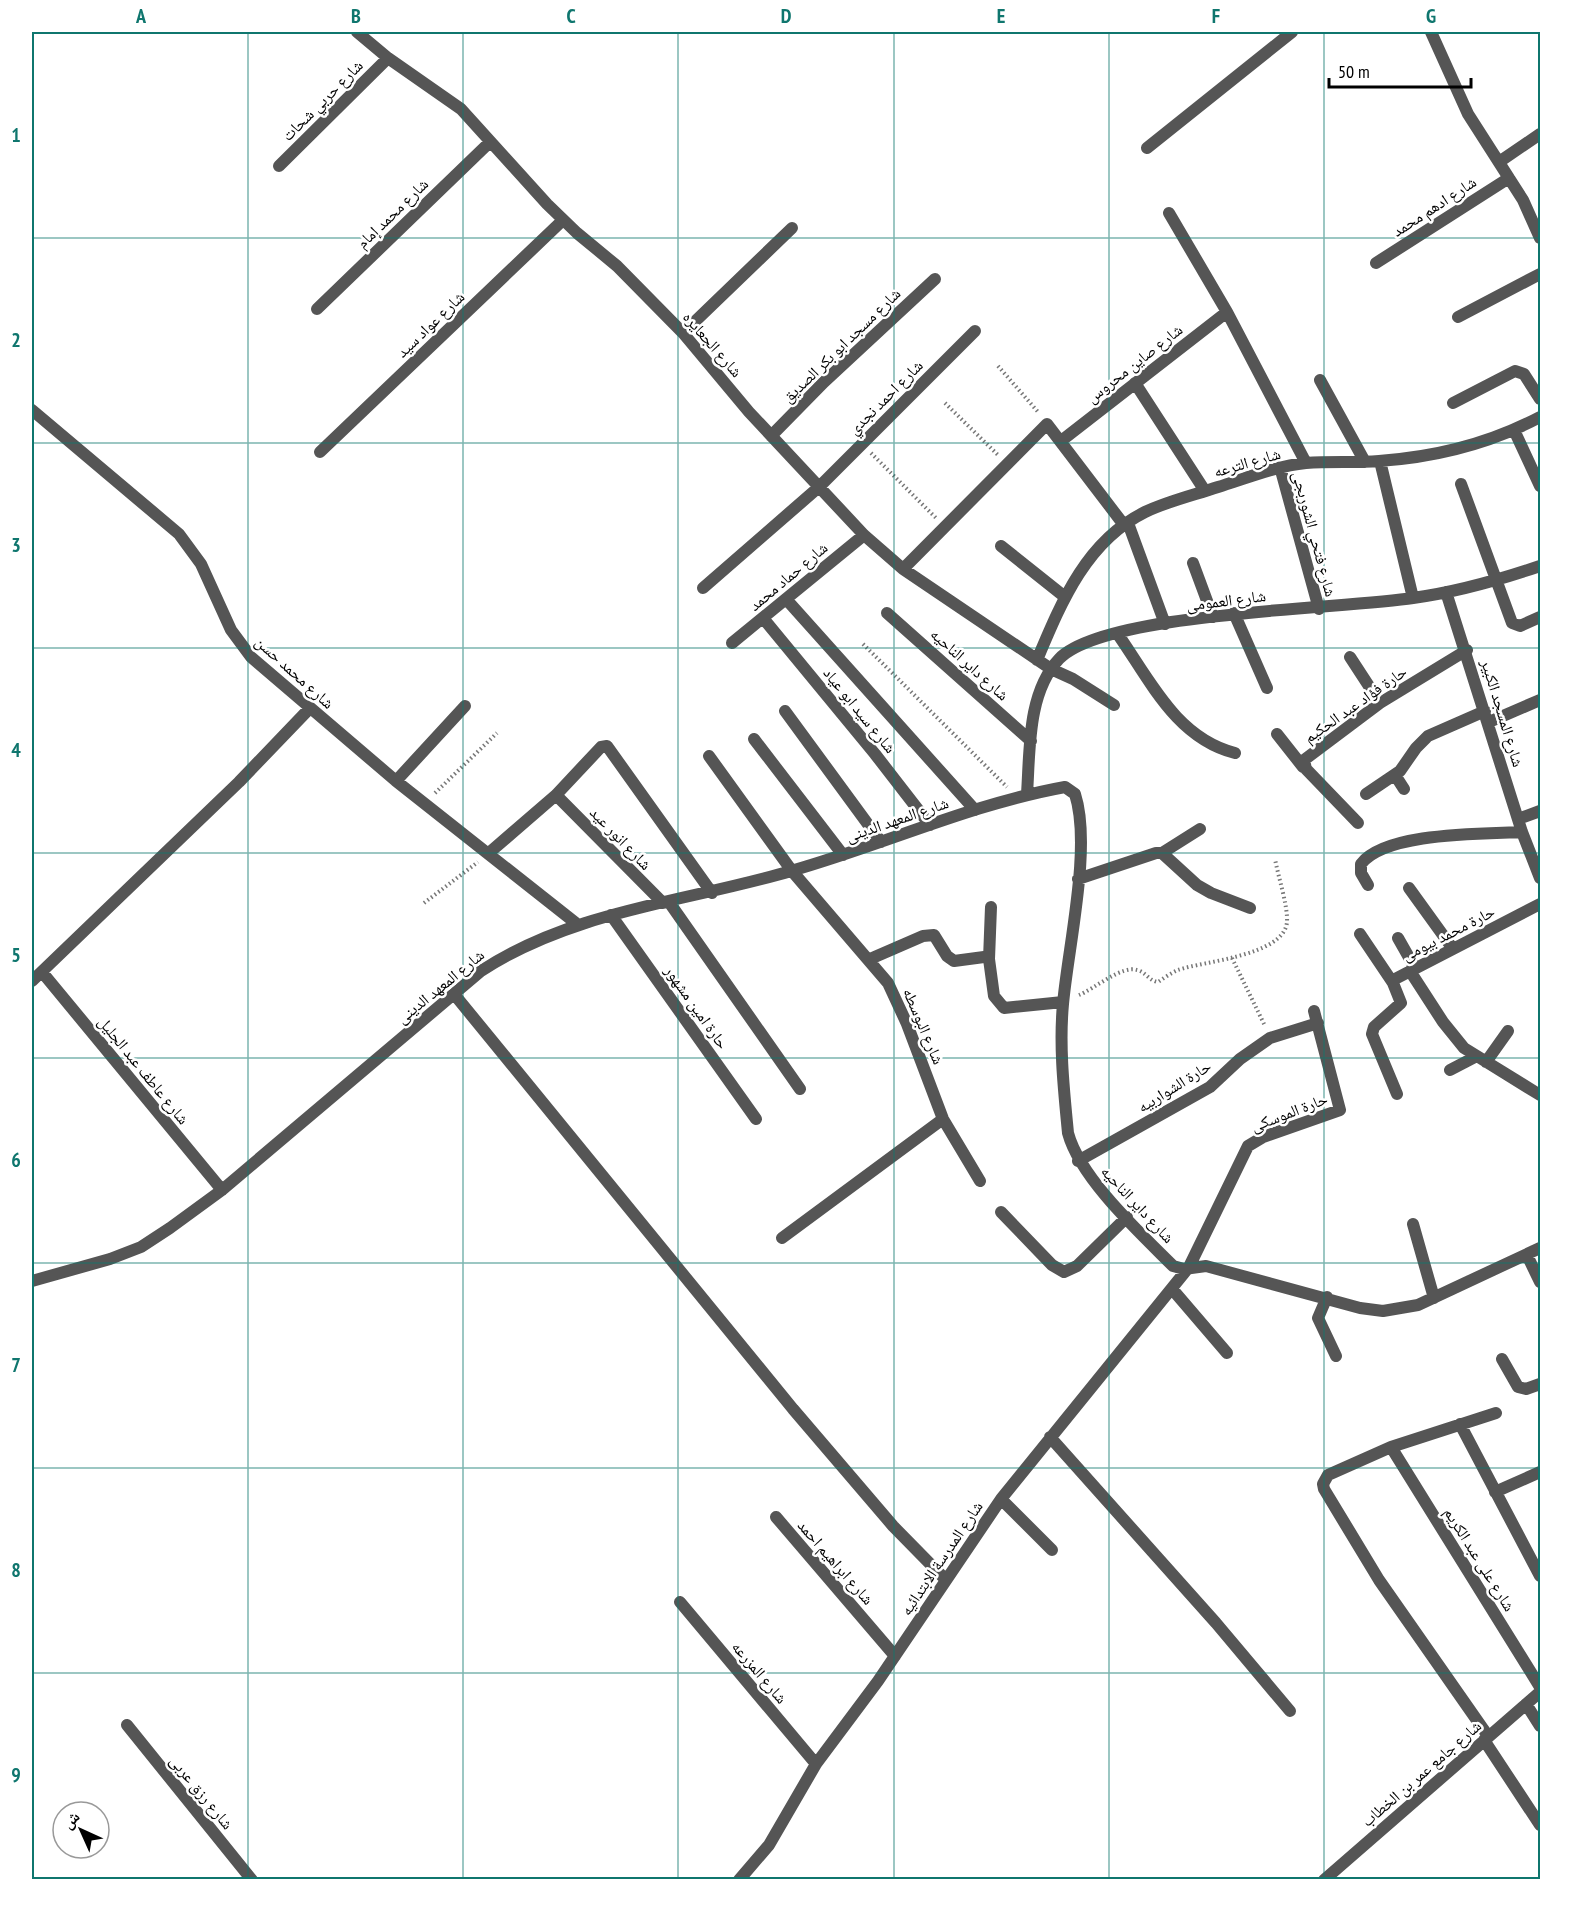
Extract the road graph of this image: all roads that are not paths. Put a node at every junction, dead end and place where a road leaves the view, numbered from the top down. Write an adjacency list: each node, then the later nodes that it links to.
1 (357, 32): 4 (street, شارع الجعايره)
2 (1292, 32): 7 (street)
3 (1431, 32): 8 (street)
4 (388, 58): 6 (street, شارع الجعايره); 9 (street, شارع حربي شحات)
5 (1540, 134): 8 (street)
6 (490, 142): 12 (street, شارع الجعايره); 18 (street, شارع محمد إمام)
7 (1147, 148)
8 (1499, 162): 10 (street)
9 (279, 166)
10 (1509, 178): 14 (street); 15 (street, شارع ادهم محمد)
11 (1169, 213): 19 (street)
12 (563, 220): 22 (street, شارع الجعايره); 32 (street, شارع عواد سيد)
13 (792, 228): 22 (street)
14 (1540, 238)
15 (1376, 263)
16 (1540, 274): 20 (street)
17 (935, 279): 30 (street, شارع مسجد ابو بكر الصديق)
18 (317, 309)
19 (1227, 312): 24 (street, شارع صاين محروس); 35 (street)
20 (1458, 318)
21 (975, 331): 39 (street, شارع احمد نجدي)
22 (683, 333): 30 (street, شارع الجعايره)
23 (1320, 380): 34 (street)
24 (1135, 383): 31 (street, شارع صاين محروس); 40 (street)
25 (1540, 399): 26 (street)
26 (1453, 402)
27 (32, 410): 71 (street, شارع محمد حسن)
28 (1540, 417): 29 (street, شارع الترعه)
29 (1514, 430): 33 (street, شارع الترعه); 38 (street)
30 (771, 435): 39 (street, شارع الجعايره)
31 (1061, 441): 41 (street); 46 (street)
32 (320, 452)
33 (1380, 461): 34 (street, شارع الترعه); 51 (street)
34 (1365, 462): 35 (street, شارع الترعه)
35 (1306, 463): 36 (street, شارع الترعه)
36 (1280, 468): 40 (street, شارع الترعه); 53 (street, شارع فتحي الشوربجى)
37 (1461, 484): 47 (street)
38 (1540, 486)
39 (819, 487): 42 (street, شارع الجعايره); 48 (street, شارع احمد نجدي)
40 (1205, 491): 41 (street, شارع الترعه)
41 (1126, 524): 50 (street, شارع الترعه); 59 (street)
42 (864, 535): 46 (street, شارع الجعايره); 52 (street, شارع حماد محمد)
43 (1001, 546): 50 (street)
44 (1193, 563): 56 (street)
45 (1540, 566): 47 (street, شارع العمومى)
46 (903, 568): 64 (street, شارع الجعايره)
47 (1497, 581): 49 (street, شارع العمومى); 57 (street)
48 (703, 588)
49 (1446, 592): 51 (street, شارع العمومى); 62 (street, شارع المسجد الكبير)
50 (1065, 597): 64 (street, شارع الترعه)
51 (1413, 598): 53 (street, شارع العمومى)
52 (786, 599): 58 (street, شارع حماد محمد); 87 (street)
53 (1319, 609): 55 (street, شارع العمومى)
54 (887, 612): 76 (street, شارع داير الناحيه)
55 (1234, 614): 56 (street, شارع العمومى); 66 (street)
56 (1213, 617): 59 (street, شارع العمومى)
57 (1540, 617)
58 (763, 618): 61 (street, شارع حماد محمد); 91 (street, شارع سيد ابو عياد)
59 (1165, 624): 60 (street, شارع العمومى)
60 (1117, 633): 65 (street, شارع العمومى); 77 (street)
61 (732, 643)
62 (1467, 650): 68 (street, حارة فؤاد عبد الحكيم); 73 (street, شارع المسجد الكبير)
63 (1350, 657): 68 (street)
64 (1038, 660): 65 (street, شارع الجعايره)
65 (1051, 669): 69 (street, شارع الجعايره); 76 (street, شارع العمومى)
66 (1267, 688)
67 (1540, 700): 73 (street)
68 (1380, 703): 79 (street, حارة فؤاد عبد الحكيم)
69 (1114, 705)
70 (465, 706): 81 (street)
71 (310, 708): 81 (street, شارع محمد حسن); 116 (street)
72 (785, 711): 94 (street)
73 (1487, 717): 80 (street); 89 (street, شارع المسجد الكبير)
74 (1277, 734): 79 (street)
75 (754, 739): 97 (street)
76 (1031, 741): 86 (street, شارع العمومى)
77 (1235, 753)
78 (709, 756): 98 (street, شارع البوسطه)
79 (1303, 767): 90 (street, حارة فؤاد عبد الحكيم)
80 (1395, 775): 83 (street); 84 (street)
81 (396, 781): 95 (street, شارع محمد حسن)
82 (1065, 787): 86 (street, شارع المعهد الدينى); 100 (street, شارع داير الناحيه)
83 (1404, 789)
84 (1366, 794)
85 (556, 795): 95 (street); 103 (street); 104 (street, شارع انور عيد)
86 (1022, 795): 87 (street, شارع المعهد الدينى)
87 (975, 810): 91 (street, شارع المعهد الدينى)
88 (1540, 811): 89 (street)
89 (1518, 819): 93 (street, شارع المسجد الكبير)
90 (1358, 823)
91 (930, 825): 94 (street, شارع المعهد الدينى)
92 (1200, 828): 96 (street)
93 (1522, 832): 99 (street, شارع المسجد الكبير); 101 (street)
94 (881, 842): 97 (street, شارع المعهد الدينى)
95 (490, 852): 109 (street, شارع محمد حسن)
96 (1162, 853): 100 (street); 107 (street)
97 (843, 855): 98 (street, شارع المعهد الدينى)
98 (792, 871): 103 (street, شارع المعهد الدينى); 113 (street, شارع البوسطه)
99 (1540, 878)
100 (1078, 879): 120 (street, شارع داير الناحيه)
101 (1368, 885)
102 (1408, 888): 112 (street)
103 (712, 893): 104 (street, شارع المعهد الدينى)
104 (666, 903): 108 (street, شارع المعهد الدينى); 125 (street, شارع انور عيد)
105 (1540, 904): 112 (street, حارة محمد بيومى)
106 (991, 907): 114 (street)
107 (1250, 908)
108 (611, 915): 109 (street, شارع المعهد الدينى); 128 (street, حارة امين مشهور)
109 (577, 924): 119 (street, شارع المعهد الدينى)
110 (1360, 934): 118 (street)
111 (1398, 938): 115 (street)
112 (1453, 949): 115 (street, حارة محمد بيومى)
113 (870, 959): 114 (street); 129 (street, شارع البوسطه)
114 (989, 959): 120 (street)
115 (1413, 970): 118 (street, حارة محمد بيومى); 123 (street)
116 (42, 972): 117 (street); 132 (street, شارع عاطف عبد الجليل)
117 (32, 981)
118 (1393, 983): 126 (street, حارة محمد بيومى)
119 (454, 994): 132 (street, شارع المعهد الدينى); 159 (street)
120 (1063, 1000): 130 (street, شارع داير الناحيه)
121 (1316, 1017): 130 (street, حارة الشواربيه); 139 (street, حارة الموسكى)
122 (1509, 1032): 123 (street)
123 (1481, 1059): 124 (street); 127 (street)
124 (1450, 1070)
125 (800, 1089)
126 (1397, 1094)
127 (1540, 1095)
128 (756, 1119)
129 (943, 1119): 131 (street, شارع البوسطه); 136 (street)
130 (1078, 1161): 134 (street, شارع داير الناحيه)
131 (980, 1181)
132 (222, 1190): 140 (street, شارع المعهد الدينى)
133 (1001, 1212): 134 (street)
134 (1127, 1217): 139 (street, شارع داير الناحيه)
135 (1413, 1224): 144 (street)
136 (782, 1238)
137 (1540, 1248): 138 (street, شارع داير الناحيه)
138 (1527, 1256): 141 (street); 144 (street, شارع داير الناحيه)
139 (1189, 1268): 142 (street, شارع المدرسة الابتدائيه); 143 (street, شارع داير الناحيه)
140 (32, 1281)
141 (1540, 1282)
142 (1173, 1290): 145 (street); 151 (street, شارع المدرسة الابتدائيه)
143 (1327, 1297): 144 (street, شارع داير الناحيه); 146 (street)
144 (1434, 1298)
145 (1227, 1353)
146 (1336, 1356)
147 (1502, 1359): 148 (street)
148 (1540, 1384)
149 (1496, 1413): 150 (street)
150 (1460, 1424): 152 (street); 154 (street)
151 (1050, 1437): 155 (street, شارع المدرسة الابتدائيه); 165 (street)
152 (1391, 1447): 162 (street, شارع على عبد الكريم); 168 (street)
153 (1540, 1472): 154 (street)
154 (1495, 1492): 158 (street)
155 (1001, 1499): 157 (street); 159 (street, شارع المدرسة الابتدائيه)
156 (776, 1517): 161 (street, شارع ابراهيم احمد)
157 (1052, 1550)
158 (1540, 1576)
159 (946, 1581): 161 (street, شارع المدرسة الابتدائيه)
160 (680, 1602): 169 (street, شارع المزرعه)
161 (895, 1656): 169 (street, شارع المدرسة الابتدائيه)
162 (1540, 1687)
163 (1540, 1692): 164 (street, شارع جامع عمر بن الخطاب)
164 (1526, 1704): 167 (street); 168 (street, شارع جامع عمر بن الخطاب)
165 (1290, 1712)
166 (127, 1725): 171 (street, شارع رزق عربى)
167 (1540, 1726)
168 (1486, 1738): 170 (street); 173 (street, شارع جامع عمر بن الخطاب)
169 (816, 1764): 172 (street, شارع المدرسة الابتدائيه)
170 (1540, 1825)
171 (252, 1880)
172 (739, 1880)
173 (1324, 1880)

